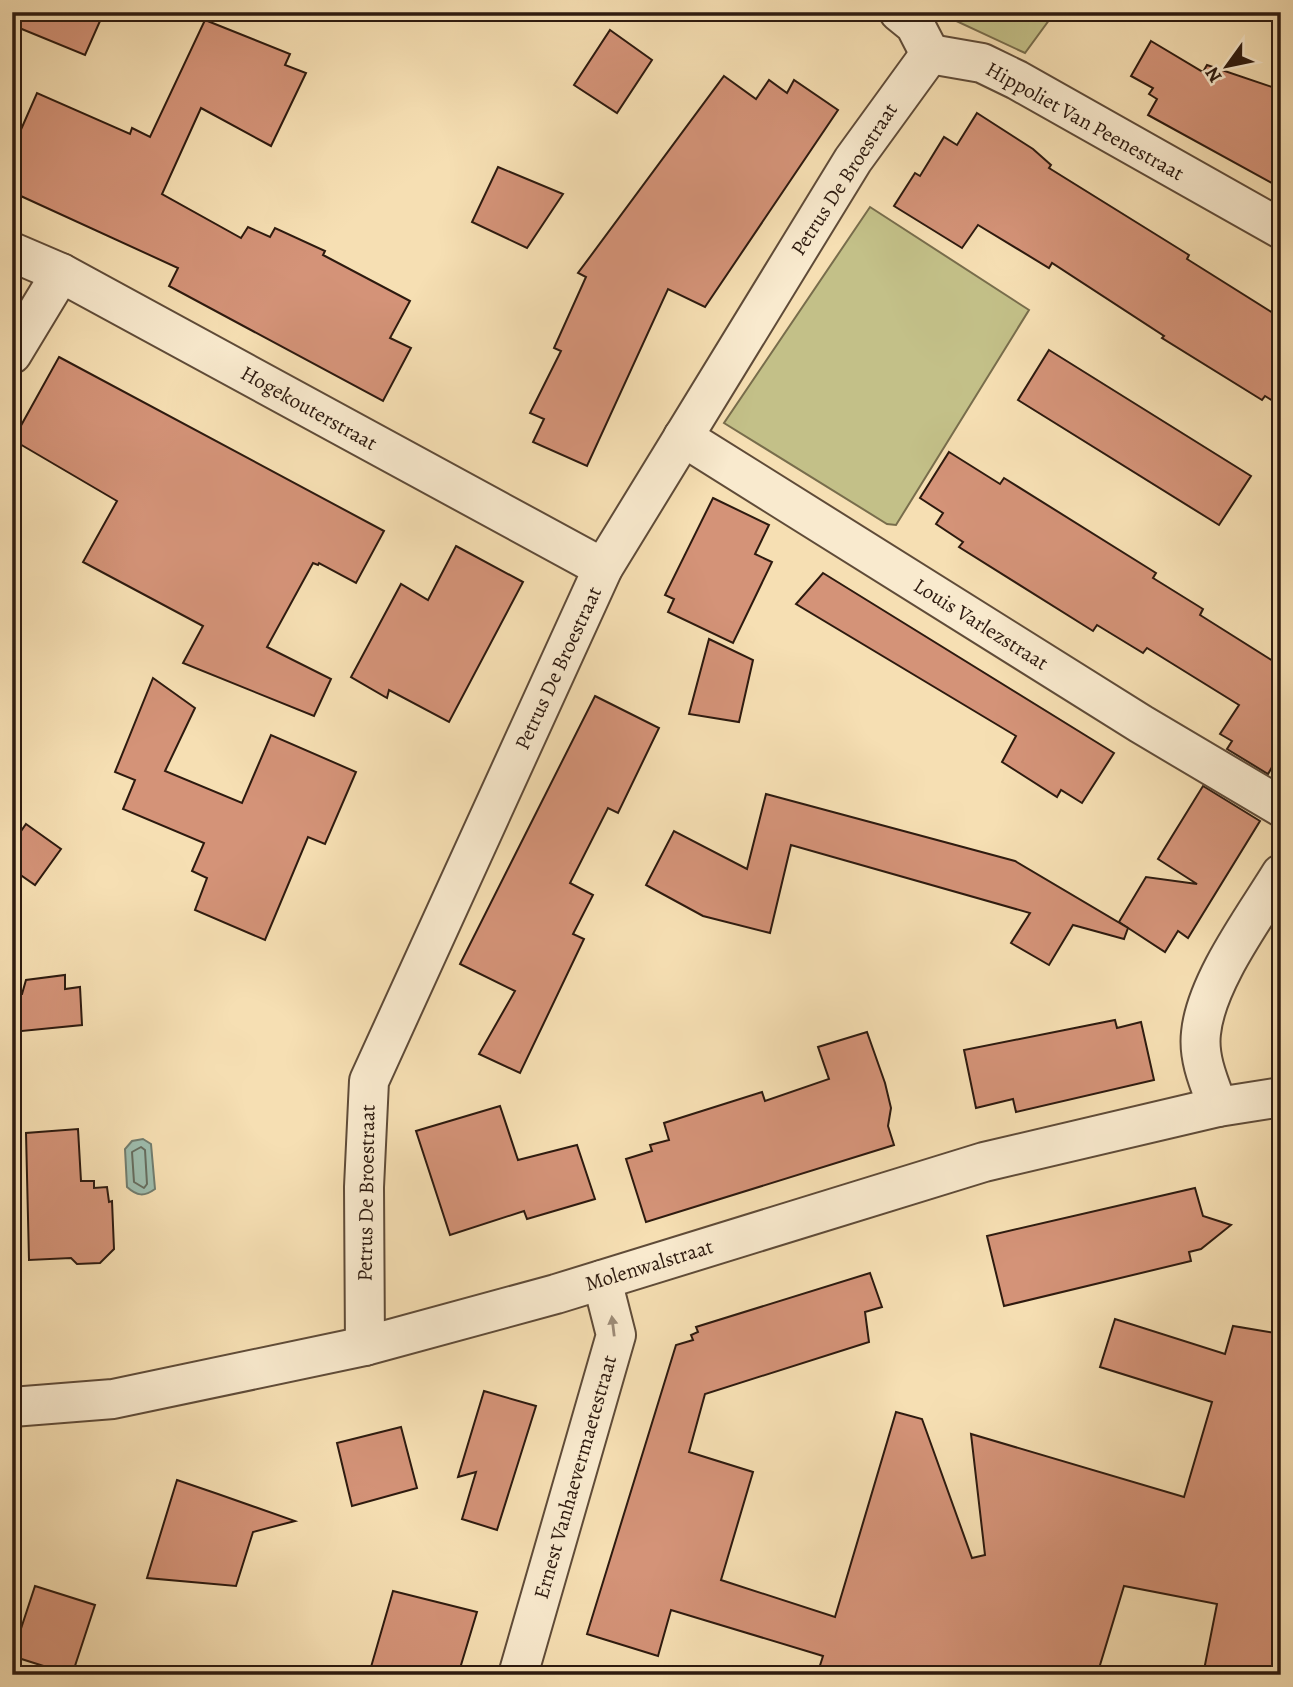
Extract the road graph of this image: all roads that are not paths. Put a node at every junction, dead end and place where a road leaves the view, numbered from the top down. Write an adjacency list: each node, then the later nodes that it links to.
1 (899, 12): 2 (street)
2 (930, 54): 3 (street, Hippoliet Van Peenestraat); 7 (street, Petrus De Broestraat)
3 (1281, 229)
4 (12, 252): 5 (street, Hogekouterstraat)
5 (61, 273): 6 (street); 8 (street, Hogekouterstraat)
6 (12, 354)
7 (683, 437): 8 (street, Petrus De Broestraat); 9 (street, Louis Varlezstraat)
8 (603, 568): 14 (street, Petrus De Broestraat)
9 (1281, 807)
10 (1281, 874): 12 (street)
11 (1281, 1097): 12 (street, Molenwalstraat)
12 (1217, 1107): 13 (street, Molenwalstraat)
13 (602, 1280): 14 (street, Molenwalstraat); 16 (street, Ernest Vanhaevermaetestraat, one-way to 13)
14 (365, 1346): 15 (street, Molenwalstraat)
15 (12, 1407)
16 (518, 1675)

